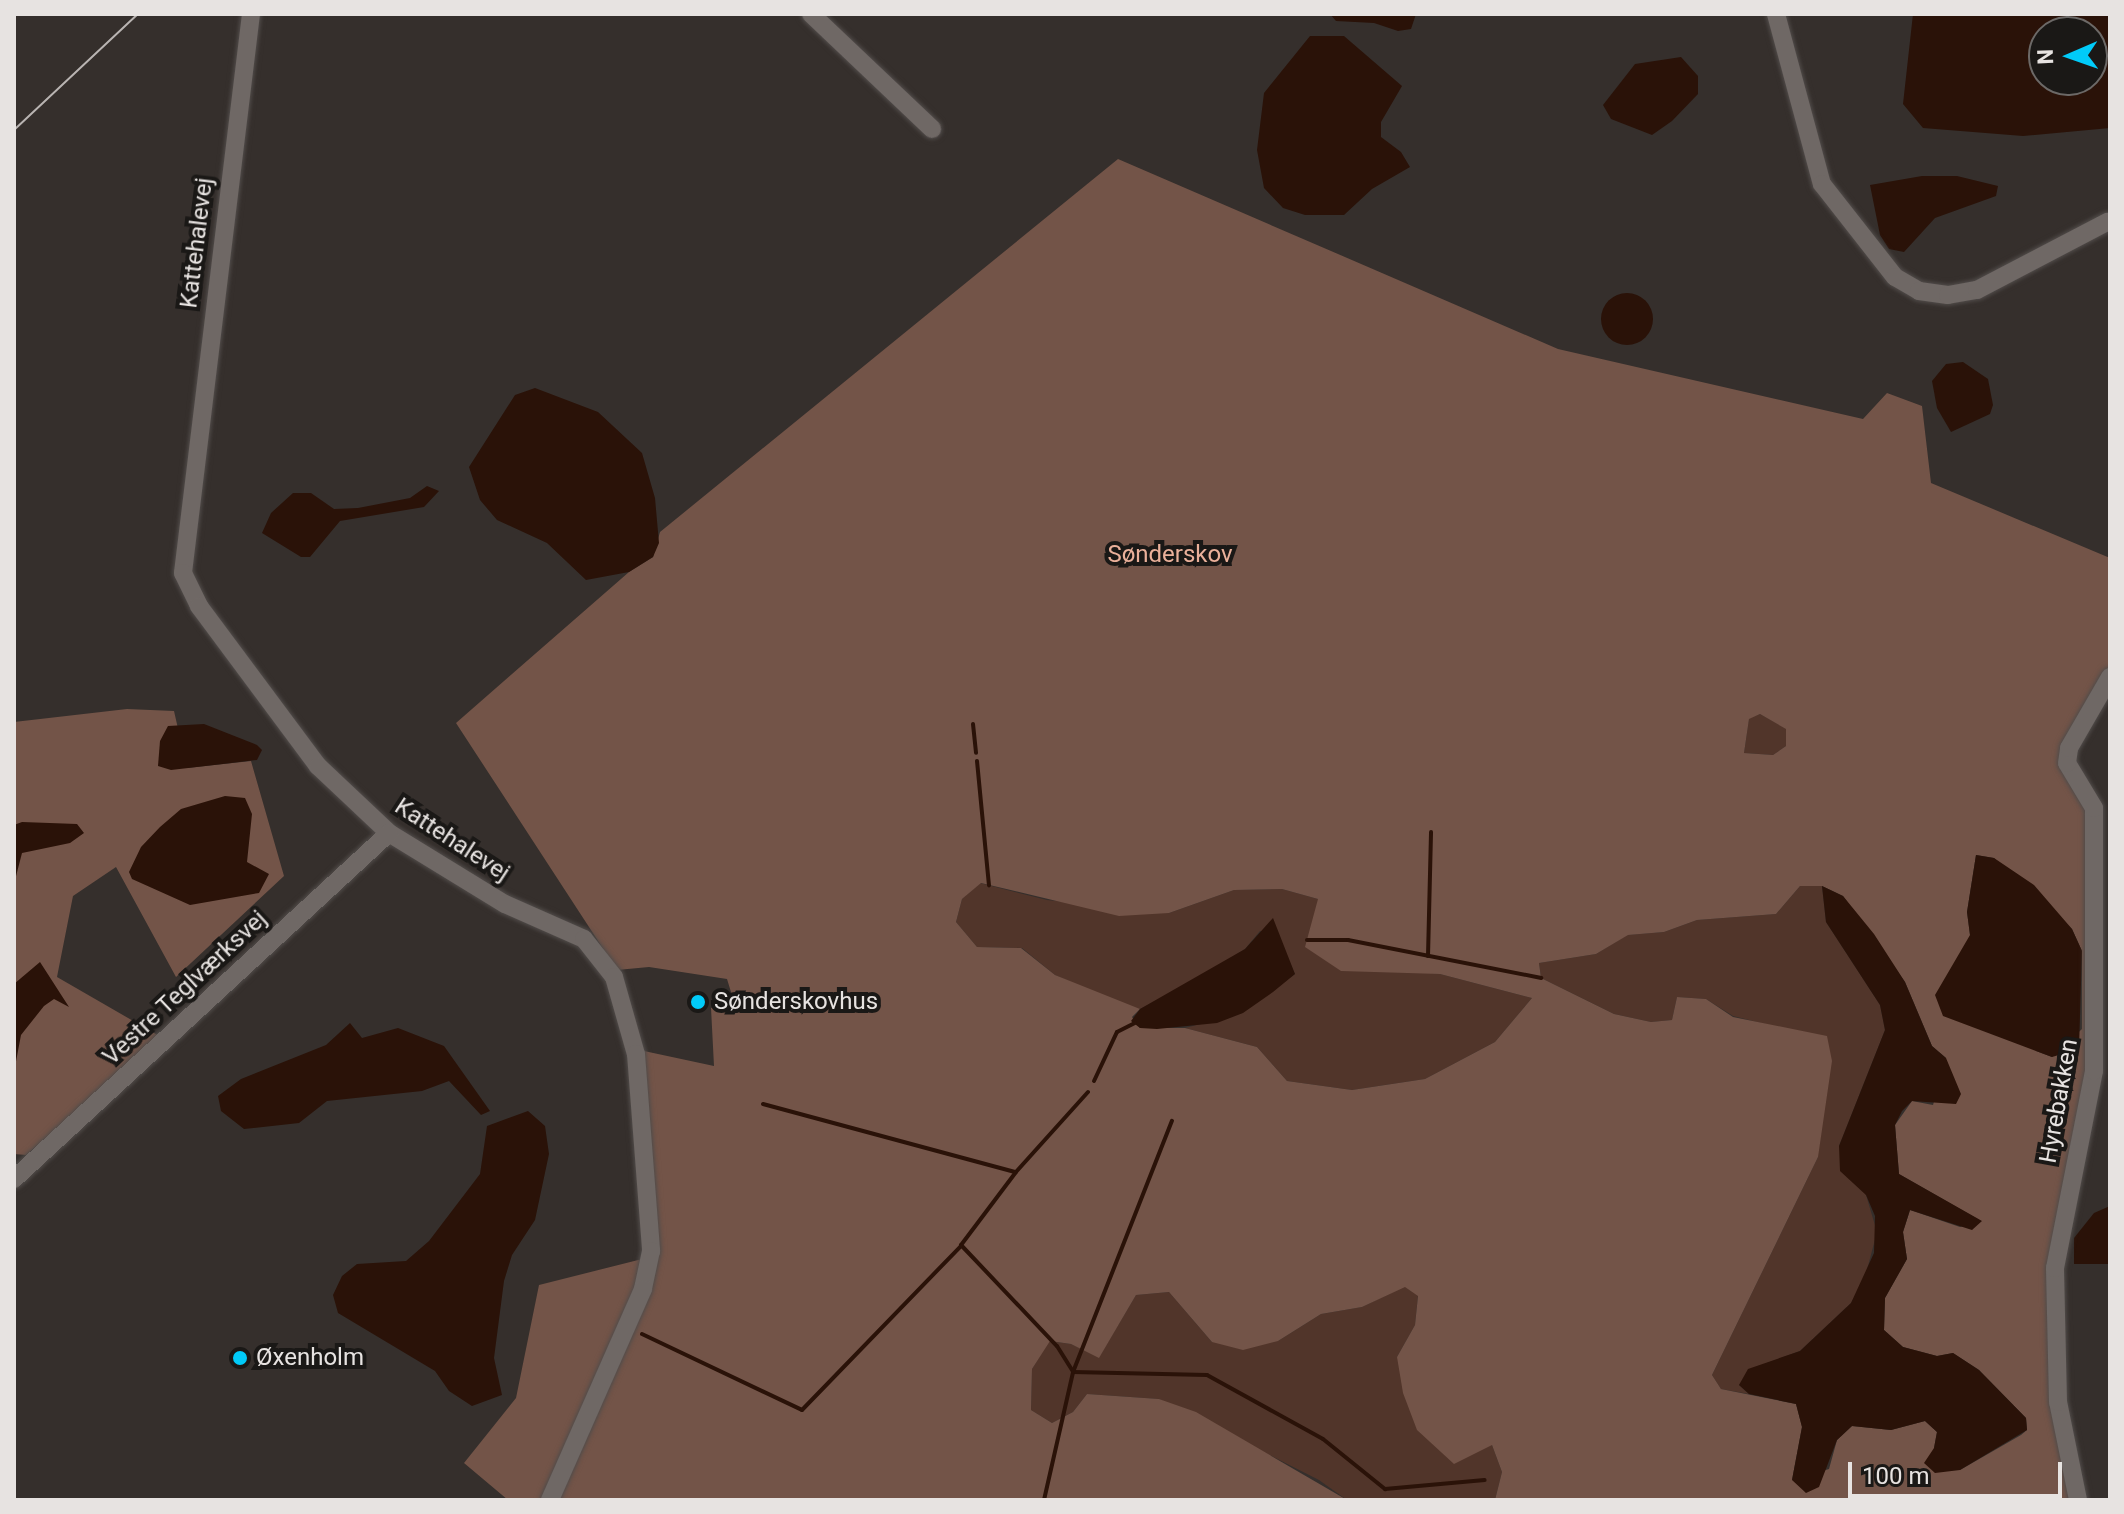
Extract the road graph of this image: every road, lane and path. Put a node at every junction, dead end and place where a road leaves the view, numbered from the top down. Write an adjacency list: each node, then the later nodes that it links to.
1 (251, 14): 7 (street, Kattehalevej)
2 (811, 14): 4 (street)
3 (1776, 14): 5 (street)
4 (932, 129)
5 (2107, 222)
6 (2110, 677): 10 (street, Hyrebakken)
7 (389, 833): 8 (street, Vestre Teglværksvej); 9 (street, Kattehalevej)
8 (14, 1179)
9 (550, 1500)
10 (2078, 1500)

